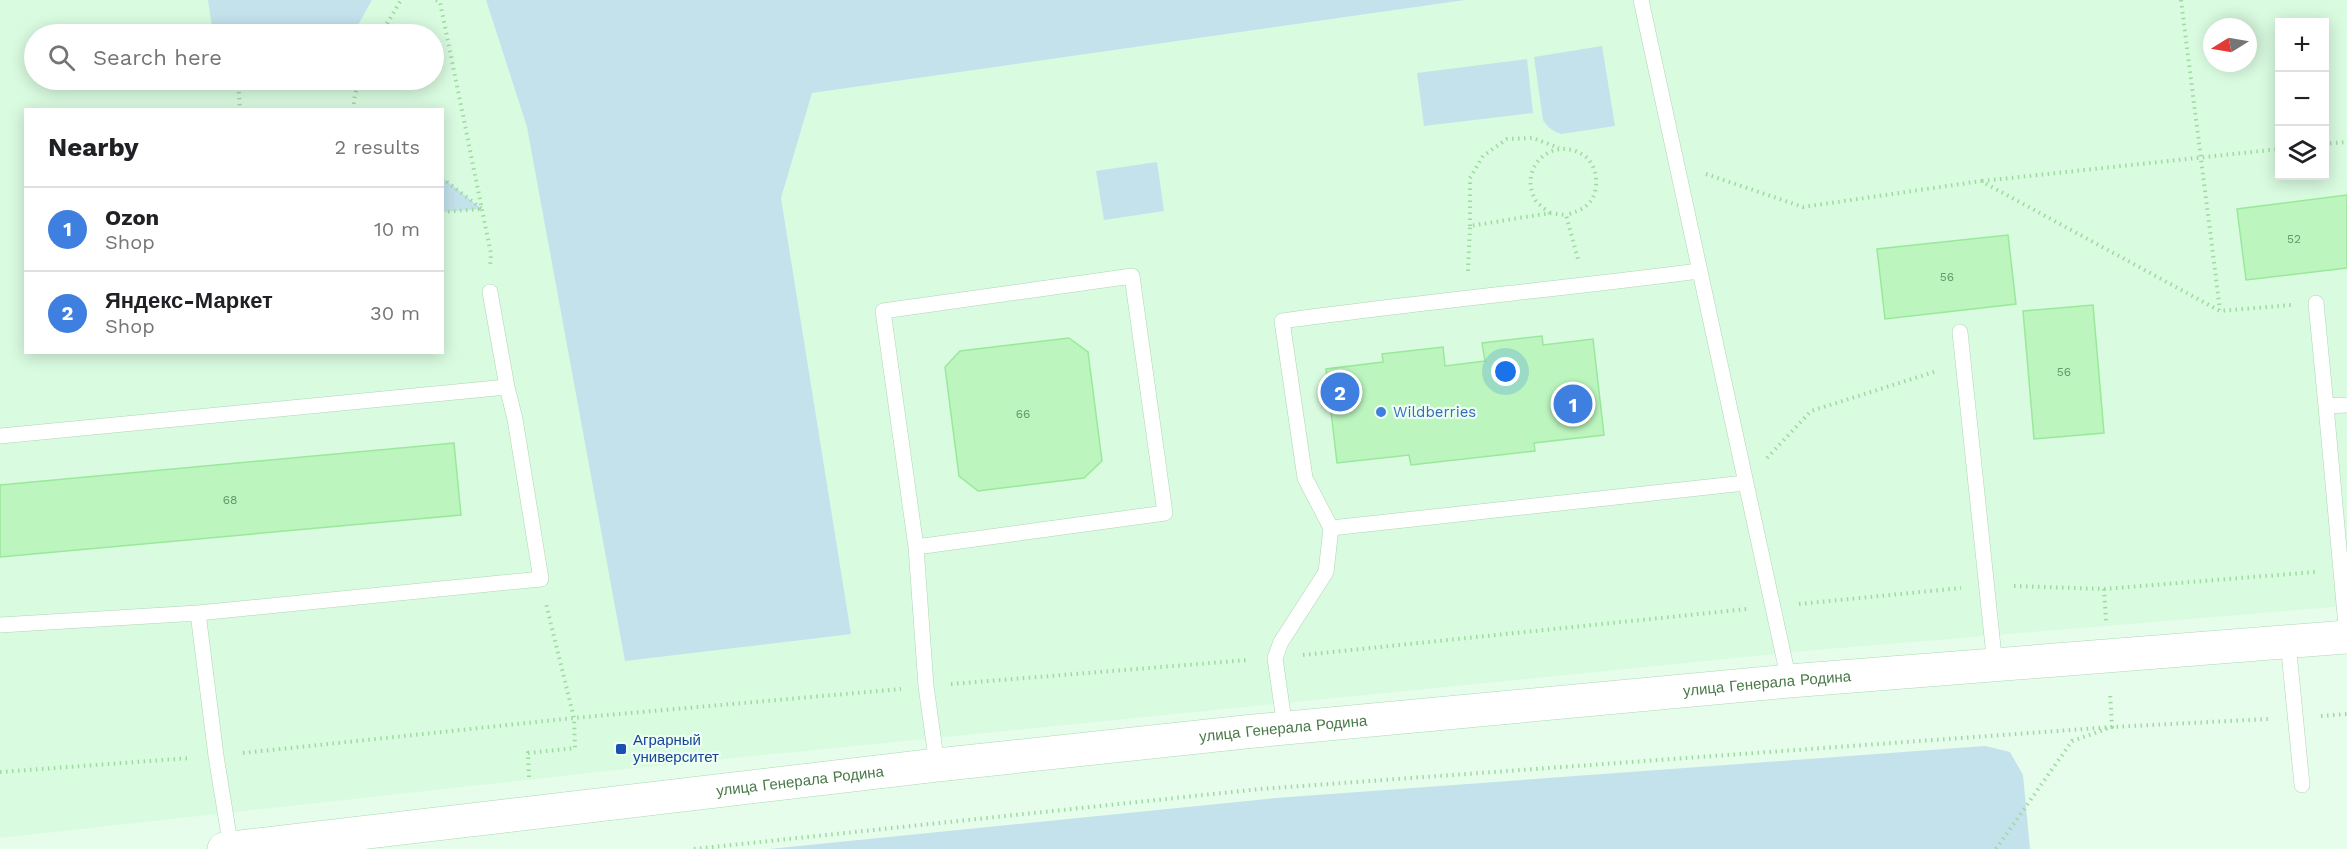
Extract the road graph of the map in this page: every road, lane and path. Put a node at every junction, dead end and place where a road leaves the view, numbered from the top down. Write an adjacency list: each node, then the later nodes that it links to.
1 (401, 0): 5 (path)
2 (436, 0): 18 (path)
3 (1641, 0): 15 (lane)
4 (2181, 0): 14 (path)
5 (387, 24)
6 (239, 90): 8 (path)
7 (357, 90): 9 (path)
8 (240, 108)
9 (353, 108)
10 (2347, 142): 11 (path)
11 (2329, 144)
12 (1560, 148): 20 (path); 21 (path); 22 (path)
13 (2275, 150): 14 (path)
14 (2202, 158): 17 (path); 28 (path)
15 (1676, 163): 17 (path); 23 (lane)
16 (444, 180): 18 (path)
17 (1981, 181): 28 (path)
18 (482, 209): 19 (path); 25 (path)
19 (444, 212)
20 (1550, 213): 21 (path); 22 (path)
21 (1566, 215): 24 (path)
22 (1470, 226): 26 (path)
23 (1699, 271): 24 (lane); 35 (lane)
24 (1586, 286): 26 (lane)
25 (490, 292): 31 (lane)
26 (1467, 298): 36 (lane)
27 (2316, 303): 28 (path); 33 (lane)
28 (2220, 311)
29 (1960, 332): 30 (lane)
30 (1963, 361): 35 (path); 40 (lane)
31 (507, 387): 34 (lane); 39 (lane)
32 (2347, 405): 33 (lane)
33 (2326, 406): 38 (lane)
34 (0, 436)
35 (1745, 483): 36 (lane); 41 (lane)
36 (1331, 528): 46 (lane)
37 (916, 547): 37 (lane); 49 (lane)
38 (2340, 570): 40 (path); 44 (lane)
39 (541, 579): 42 (lane); 51 (path)
40 (1987, 585): 41 (path); 47 (lane)
41 (1774, 606): 46 (path); 48 (lane)
42 (198, 613): 43 (lane); 55 (lane)
43 (0, 625)
44 (2347, 637): 45 (main road, улица Генерала Родина)
45 (2288, 642): 47 (main road, улица Генерала Родина); 52 (lane)
46 (1275, 658): 49 (path); 54 (lane)
47 (1995, 666): 48 (main road, улица Генерала Родина)
48 (1790, 681): 54 (main road, улица Генерала Родина)
49 (926, 686): 51 (path); 56 (lane)
50 (2347, 714): 52 (path)
51 (574, 718): 55 (path); 59 (path)
52 (2295, 718): 53 (path); 58 (lane)
53 (2112, 727): 61 (path); 63 (path)
54 (1285, 728): 56 (main road, улица Генерала Родина)
55 (216, 756): 57 (path); 60 (lane)
56 (937, 765): 59 (main road, улица Генерала Родина)
57 (0, 772)
58 (2302, 784)
59 (532, 813): 60 (main road, улица Генерала Родина)
60 (231, 848): 62 (main road, улица Генерала Родина)
61 (1998, 848)
62 (224, 849)
63 (694, 849)

